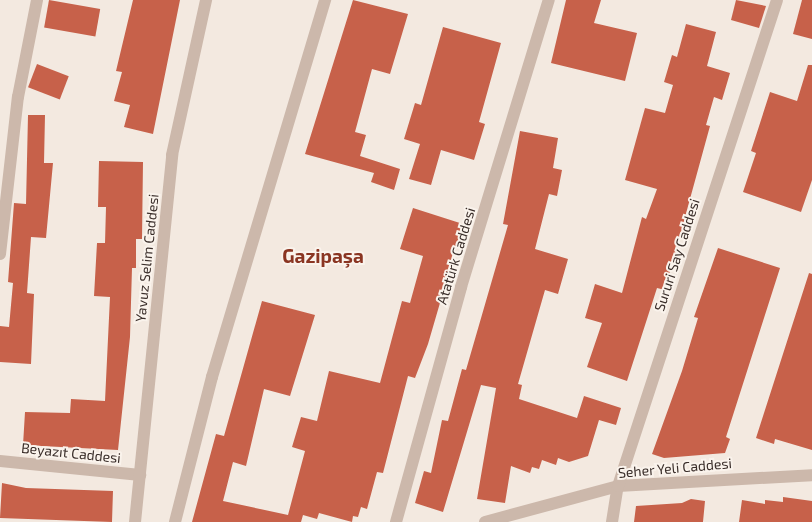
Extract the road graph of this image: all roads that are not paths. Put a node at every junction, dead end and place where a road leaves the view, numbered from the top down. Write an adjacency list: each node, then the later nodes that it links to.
1 (37, 0): 6 (street)
2 (206, 0): 8 (street, Yavuz Selim Caddesi)
3 (325, 0): 12 (street)
4 (549, 0): 13 (street, Atatürk Caddesi)
5 (777, 0): 10 (street, Sururi Say Caddesi)
6 (0, 254)
7 (0, 461): 8 (street, Beyazıt Caddesi)
8 (140, 475): 11 (street, Yavuz Selim Caddesi)
9 (812, 475): 10 (street, Seher Yeli Caddesi)
10 (618, 486): 14 (street, Seher Yeli Caddesi); 15 (street, Sururi Say Caddesi)
11 (134, 522)
12 (175, 522)
13 (396, 522)
14 (485, 522)
15 (612, 522)

